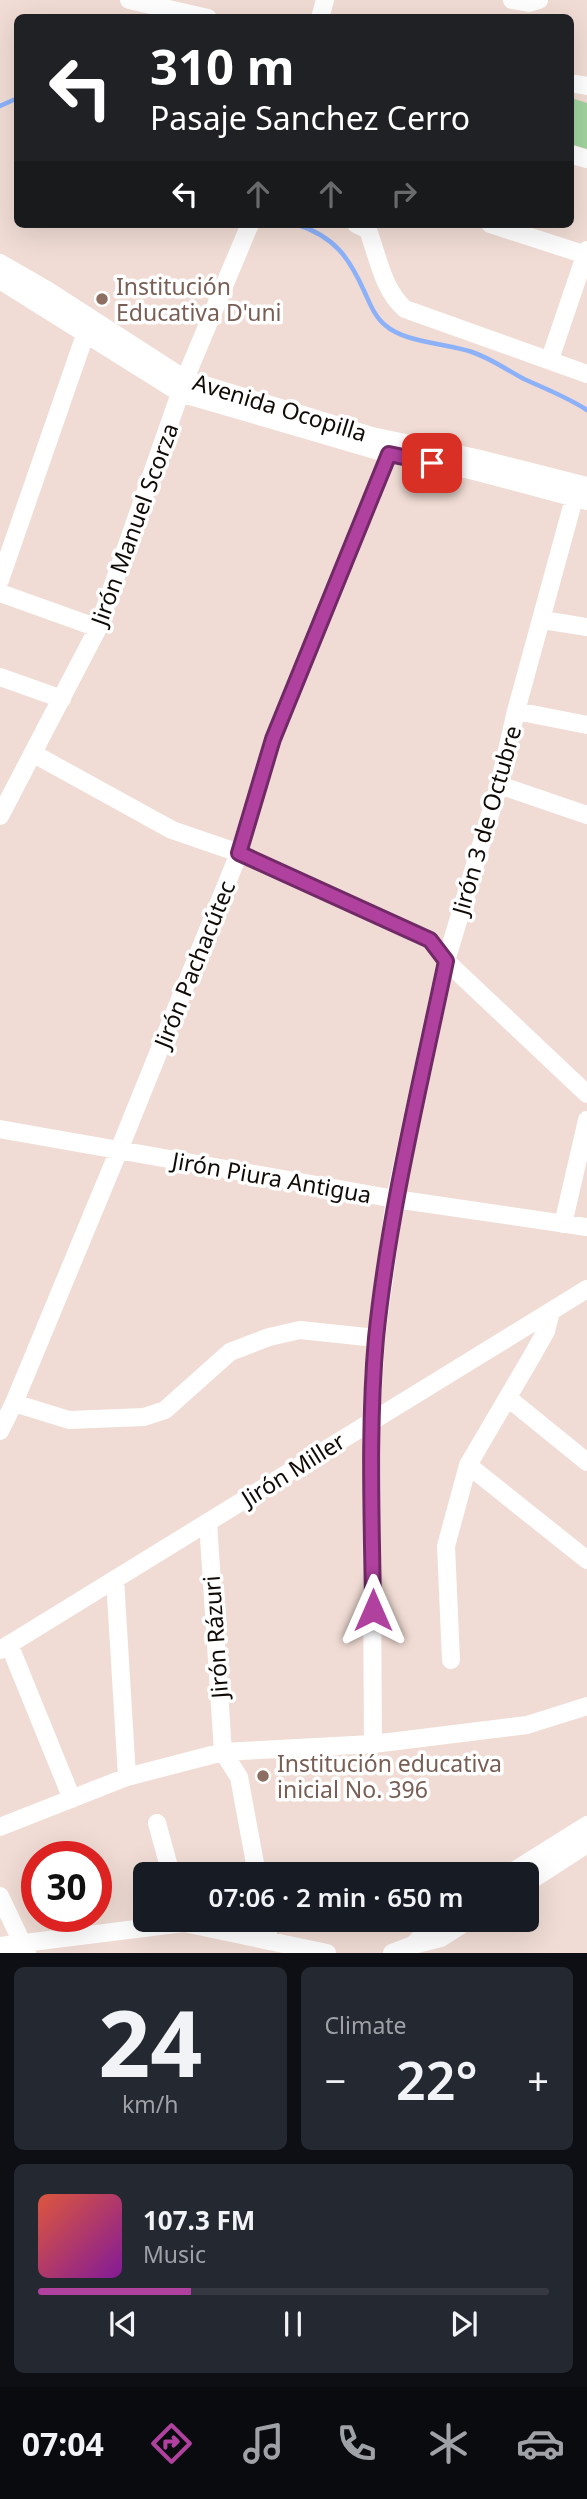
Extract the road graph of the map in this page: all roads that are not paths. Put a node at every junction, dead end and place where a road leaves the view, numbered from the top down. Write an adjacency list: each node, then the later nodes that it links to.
1 (132, 5): 2 (street)
2 (188, 14)
3 (248, 228): 12 (street, Jirón Manuel Scorza)
4 (366, 228): 10 (street)
5 (503, 228): 6 (street)
6 (586, 253): 10 (street)
7 (0, 263): 12 (street, Avenida Ocopilla)
8 (0, 281): 9 (street, Avenida Ocopilla)
9 (85, 335): 12 (street, Avenida Ocopilla); 15 (street)
10 (550, 359): 11 (street)
11 (587, 374)
12 (183, 386): 13 (street, Avenida Ocopilla); 14 (street, Avenida Ocopilla); 19 (street, Jirón Manuel Scorza)
13 (389, 454): 14 (street, Avenida Ocopilla); 28 (street, Jirón Pachacútec)
14 (582, 492): 17 (street, Jirón 3 de Octubre)
15 (0, 580)
16 (0, 593): 19 (street)
17 (543, 620): 18 (street); 22 (street, Jirón 3 de Octubre)
18 (587, 626)
19 (98, 628): 21 (street, Jirón Manuel Scorza)
20 (0, 677): 21 (street)
21 (62, 699): 24 (street, Jirón Manuel Scorza)
22 (516, 711): 23 (street); 25 (street, Jirón 3 de Octubre)
23 (587, 725)
24 (34, 754): 26 (street, Jirón Manuel Scorza); 28 (street)
25 (499, 785): 27 (street); 29 (street, Jirón 3 de Octubre)
26 (0, 816)
27 (587, 816)
28 (239, 853): 29 (street); 33 (street, Jirón Pachacútec)
29 (446, 961): 30 (street); 34 (street, Jirón 3 de Octubre)
30 (587, 1094)
31 (587, 1120): 35 (street)
32 (0, 1129): 33 (street, Jirón Piura Antigua)
33 (120, 1150): 34 (street, Jirón Piura Antigua); 41 (street, Jirón Pachacútec)
34 (396, 1199): 35 (street, Jirón Piura Antigua); 39 (street, Jirón 3 de Octubre)
35 (563, 1224): 36 (street, Jirón Piura Antigua)
36 (587, 1227)
37 (587, 1289): 38 (street, Jirón Miller)
38 (551, 1311): 40 (street); 42 (street, Jirón Miller)
39 (376, 1338): 41 (street); 42 (street, Jirón 3 de Octubre)
40 (508, 1398): 44 (street); 45 (street)
41 (14, 1403): 43 (street, Jirón Pachacútec)
42 (371, 1421): 46 (street, Jirón Miller); 52 (street, Jirón 3 de Octubre)
43 (1, 1425)
44 (587, 1462)
45 (468, 1465): 47 (street); 50 (street)
46 (208, 1522): 48 (street, Jirón Miller); 53 (street, Jirón Rázuri)
47 (587, 1560)
48 (116, 1579): 49 (street, Jirón Miller); 54 (street)
49 (5, 1647): 55 (street)
50 (451, 1660)
51 (587, 1706): 52 (street)
52 (373, 1744): 53 (street)
53 (223, 1752): 54 (street); 61 (street)
54 (127, 1777): 55 (street)
55 (72, 1799): 58 (street)
56 (157, 1823): 60 (street)
57 (587, 1825): 62 (street)
58 (0, 1826)
59 (587, 1844): 63 (street)
60 (168, 1862)
61 (255, 1862)
62 (528, 1862)
63 (539, 1875)
64 (0, 1896): 72 (street)
65 (133, 1930): 72 (street)
66 (236, 1932): 70 (street)
67 (268, 1932): 70 (street)
68 (426, 1932): 73 (street)
69 (450, 1932): 73 (street)
70 (269, 1939): 74 (street)
71 (0, 1946): 72 (street)
72 (24, 1948)
73 (411, 1949): 75 (street)
74 (327, 1953)
75 (391, 1953)

